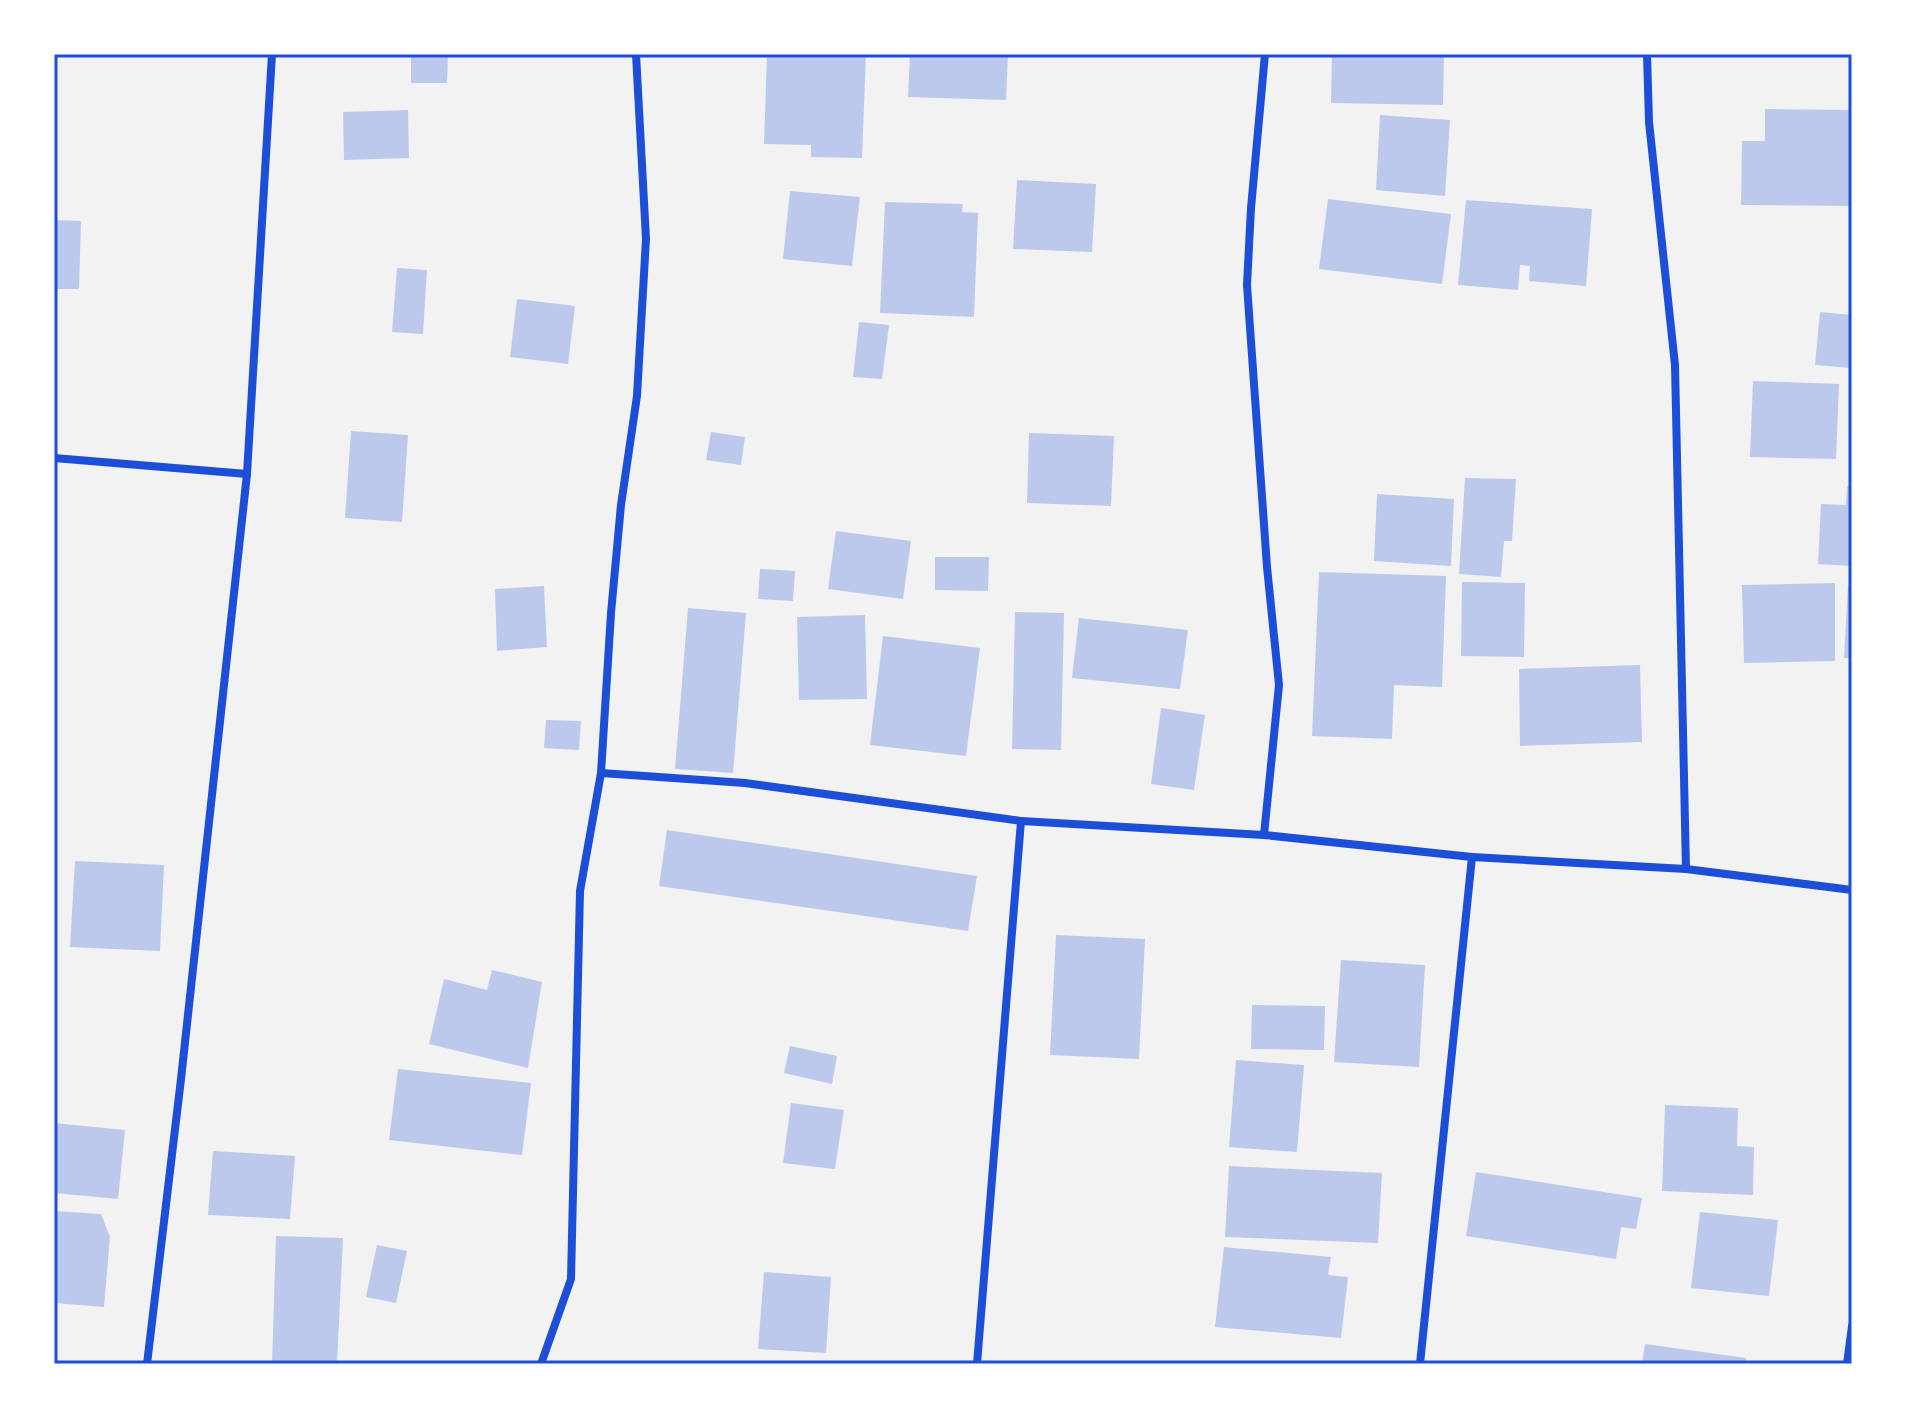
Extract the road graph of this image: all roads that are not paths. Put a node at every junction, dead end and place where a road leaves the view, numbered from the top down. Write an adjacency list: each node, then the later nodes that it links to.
1 (272, 54): 6 (street)
2 (636, 54): 7 (street)
3 (1265, 54): 9 (street)
4 (1647, 54): 11 (street)
5 (54, 458): 6 (street)
6 (247, 474): 14 (street)
7 (601, 773): 8 (street); 15 (street)
8 (1021, 821): 9 (street); 16 (street)
9 (1264, 835): 10 (street)
10 (1472, 857): 11 (street); 17 (street)
11 (1686, 869): 12 (street)
12 (1852, 890)
13 (1852, 1326): 18 (street)
14 (147, 1364)
15 (541, 1364)
16 (977, 1364)
17 (1420, 1364)
18 (1847, 1364)

